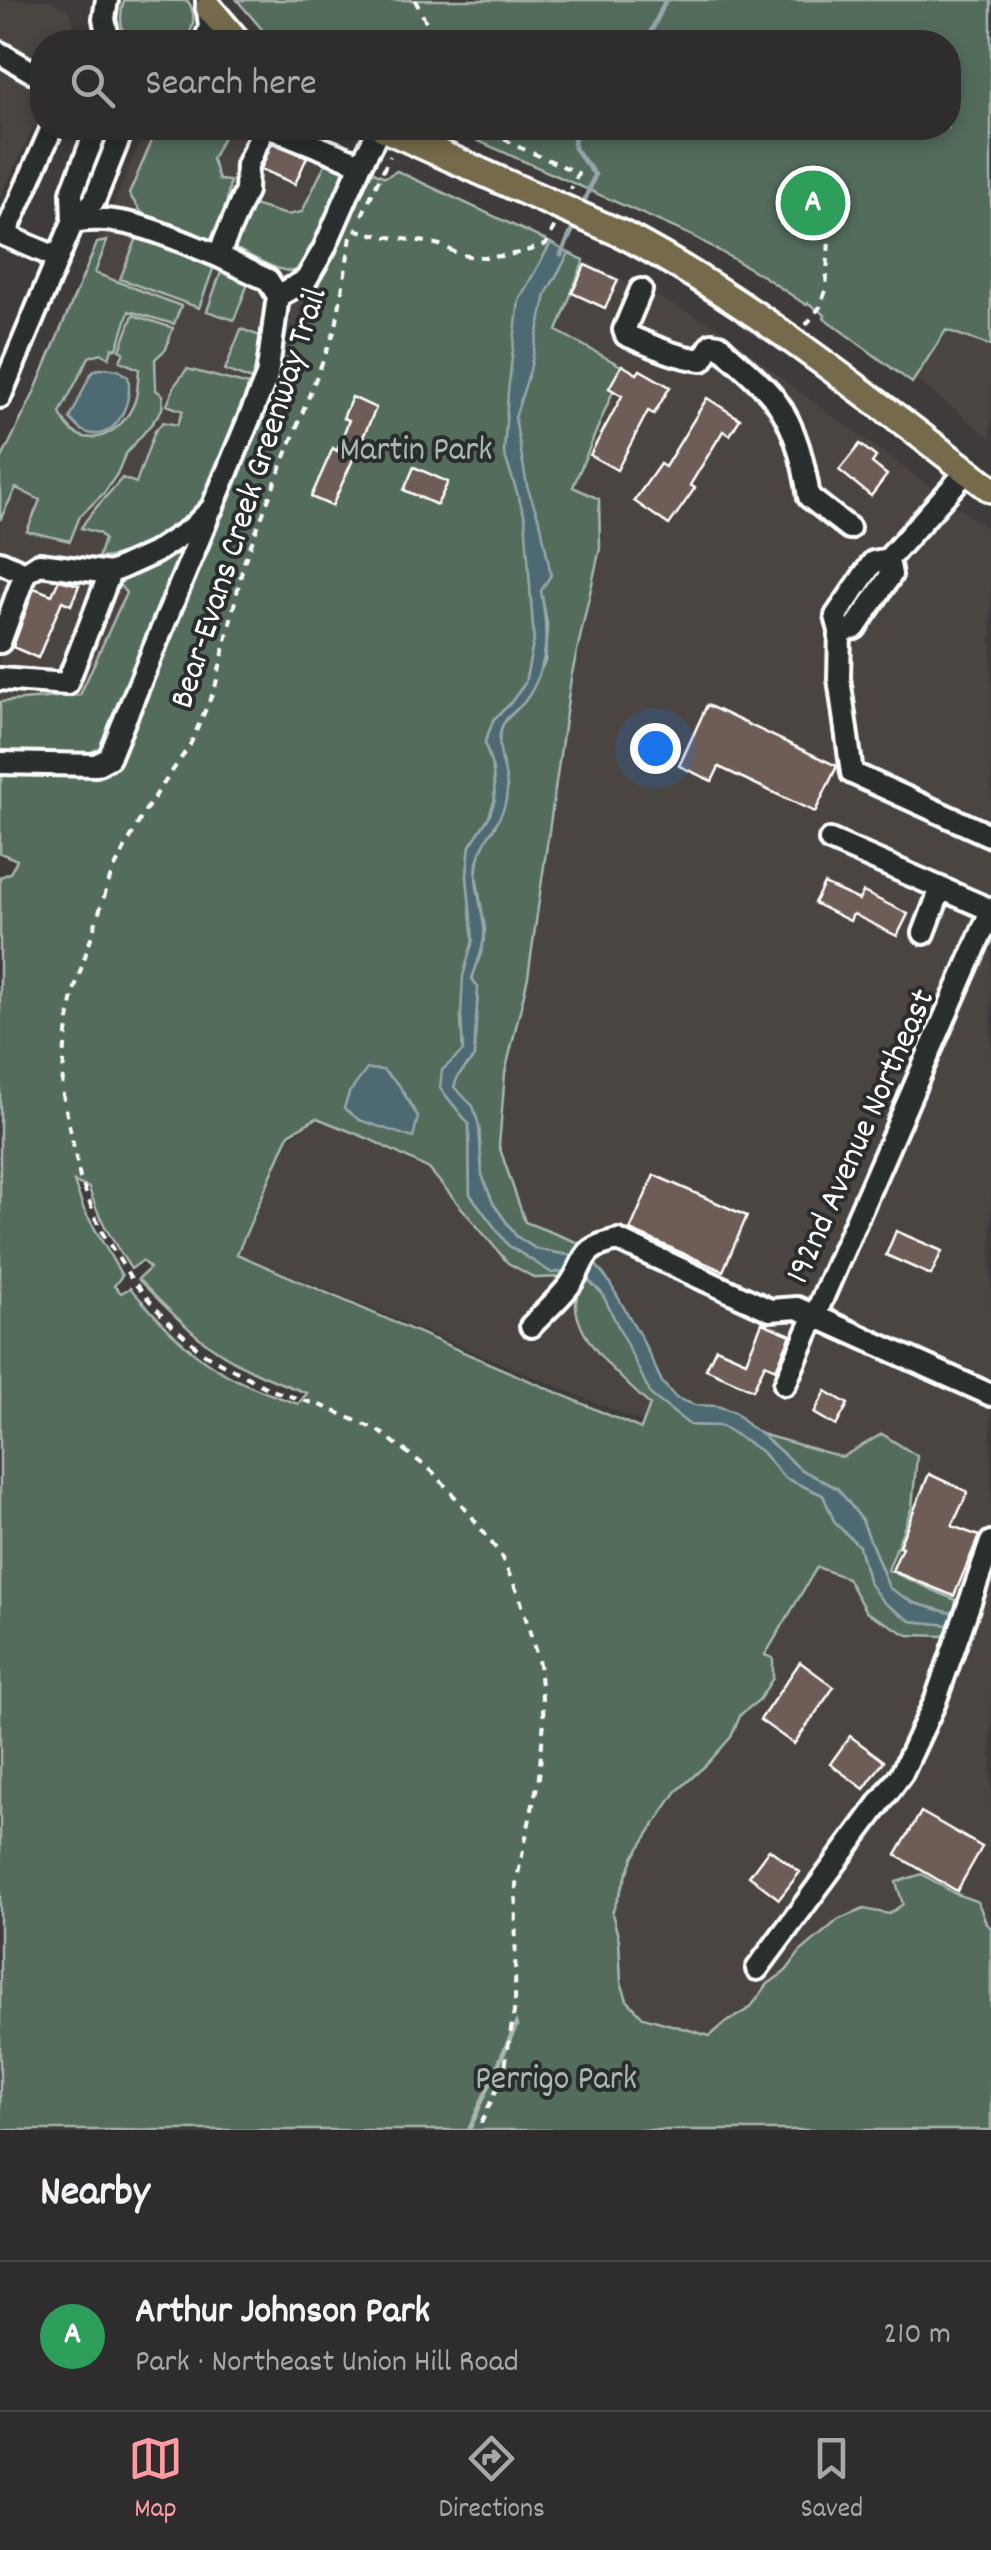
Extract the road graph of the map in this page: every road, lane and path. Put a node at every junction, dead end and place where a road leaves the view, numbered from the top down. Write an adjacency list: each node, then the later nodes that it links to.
1 (88, 0): 4 (street)
2 (415, 0): 7 (path)
3 (208, 4): 5 (street); 6 (main road)
4 (106, 27)
5 (209, 30)
6 (229, 30)
7 (430, 30)
8 (0, 53): 9 (street)
9 (30, 72)
10 (46, 140): 24 (street)
11 (92, 140): 23 (street)
12 (118, 140): 23 (street)
13 (261, 140): 26 (street)
14 (298, 140): 19 (street)
15 (380, 140): 19 (street)
16 (385, 140): 22 (path)
17 (410, 140): 30 (main road, bridge)
18 (507, 140): 20 (path)
19 (361, 164): 29 (street)
20 (578, 173)
21 (831, 204): 30 (path)
22 (362, 215)
23 (73, 222): 26 (street); 27 (street)
24 (2, 234): 27 (street)
25 (546, 244): 53 (path, Bear-Evans Creek Greenway Trail)
26 (218, 256): 29 (street)
27 (58, 258): 31 (street)
28 (640, 290): 35 (street)
29 (278, 296): 34 (street)
30 (794, 341): 32 (main road)
31 (0, 397)
32 (967, 471): 33 (main road); 42 (street)
33 (991, 488)
34 (212, 508): 38 (street); 41 (street)
35 (848, 528)
36 (0, 562): 37 (street)
37 (25, 573): 38 (street); 39 (street)
38 (110, 573): 40 (street)
39 (0, 642)
40 (0, 679)
41 (0, 763)
42 (991, 836)
43 (830, 840): 44 (street)
44 (942, 888): 45 (street); 46 (street)
45 (991, 910): 47 (street, 192nd Avenue Northeast)
46 (924, 933)
47 (814, 1316): 48 (street); 49 (street, 192nd Avenue Northeast); 50 (street)
48 (531, 1326)
49 (785, 1384)
50 (991, 1395)
51 (991, 1542): 52 (street)
52 (757, 1968)
53 (478, 2130)

